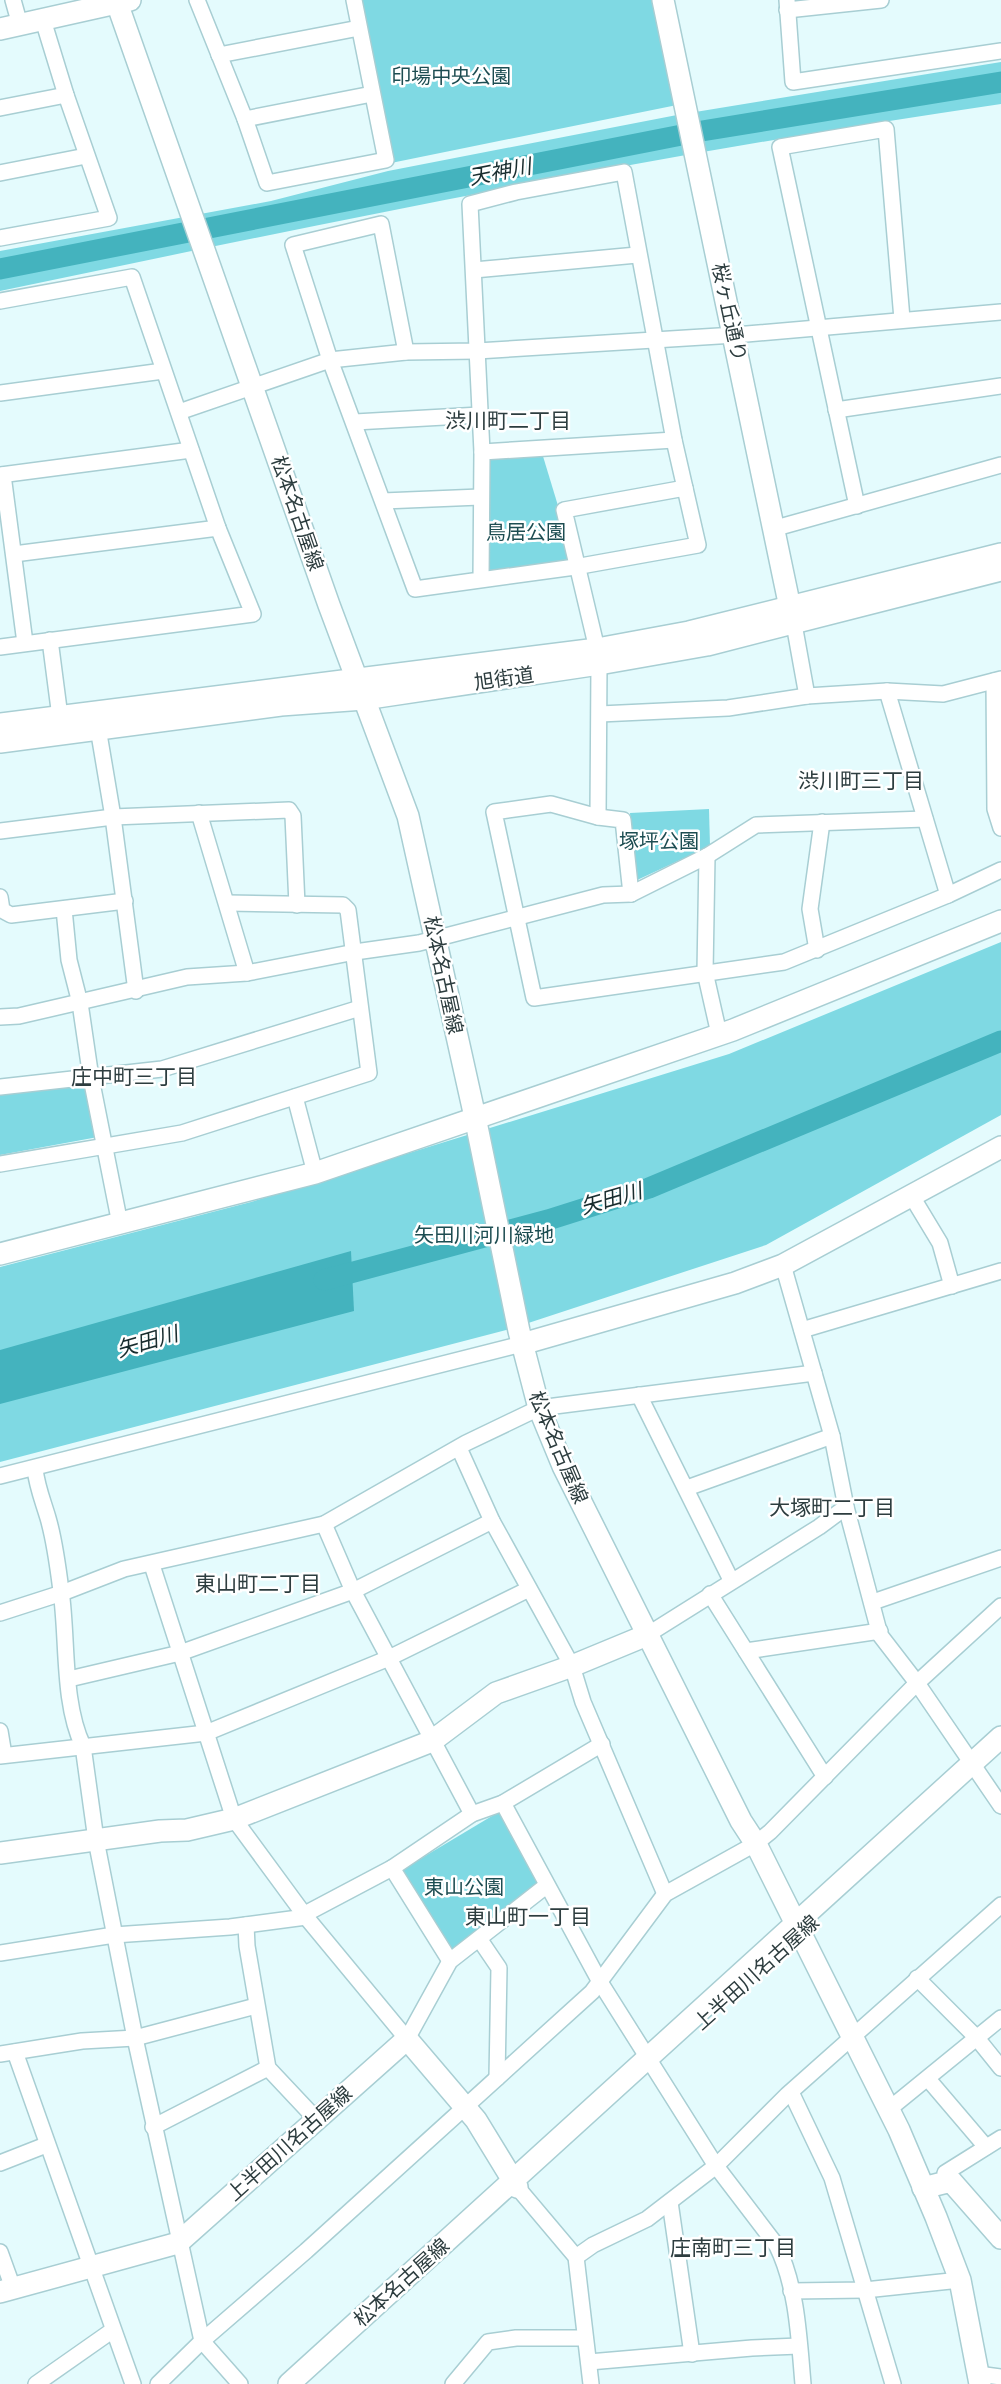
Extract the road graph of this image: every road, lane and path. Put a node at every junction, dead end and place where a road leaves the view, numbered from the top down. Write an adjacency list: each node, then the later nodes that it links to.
1 (13, 0): 9 (street)
2 (197, 0): 12 (street)
3 (354, 0): 10 (street)
4 (663, 0): 26 (street, 桜ヶ丘通り)
5 (881, 0): 7 (street)
6 (121, 1): 8 (street); 32 (street, 松本名古屋線)
7 (787, 5): 11 (street)
8 (44, 20): 9 (street); 14 (street)
9 (10, 27)
10 (359, 28): 12 (street); 13 (street)
11 (1001, 51)
12 (219, 55): 16 (street)
13 (372, 94): 16 (street); 16 (street)
14 (66, 95): 15 (street); 17 (street)
15 (0, 108)
16 (245, 119)
17 (87, 156): 18 (street); 19 (street)
18 (0, 173)
19 (0, 238)
20 (638, 255): 21 (street); 21 (street); 27 (street)
21 (474, 270): 28 (street)
22 (0, 301): 31 (street)
23 (1001, 312): 24 (street)
24 (902, 319): 25 (street); 25 (street)
25 (818, 328): 26 (street); 35 (street)
26 (735, 335): 27 (street); 49 (street, 桜ヶ丘通り)
27 (654, 339): 28 (street); 39 (street)
28 (477, 351): 29 (street); 37 (street)
29 (406, 352): 30 (street); 30 (street)
30 (330, 360): 32 (street); 38 (street)
31 (163, 371): 34 (street); 36 (street)
32 (253, 384): 36 (street); 60 (street, 松本名古屋線)
33 (1001, 386): 35 (street)
34 (0, 393)
35 (836, 410): 47 (street)
36 (179, 412): 40 (street)
37 (480, 415): 38 (street); 41 (street)
38 (355, 422): 46 (street)
39 (674, 440): 41 (street); 44 (street)
40 (191, 450): 43 (street); 48 (street)
41 (482, 452): 45 (street)
42 (1001, 465): 47 (street)
43 (1, 475): 50 (street)
44 (685, 488): 52 (street); 52 (street)
45 (480, 497): 46 (street); 54 (street)
46 (384, 501): 54 (street)
47 (857, 506): 49 (street)
48 (218, 528): 50 (street); 56 (street)
49 (776, 528): 55 (street, 桜ヶ丘通り)
50 (14, 554): 57 (street)
51 (1001, 554): 55 (street, 旭街道)
52 (575, 567): 54 (street); 59 (street)
53 (1001, 570): 55 (street, 旭街道)
54 (481, 579)
55 (792, 615): 59 (street, 旭街道); 63 (street)
56 (50, 640): 57 (street); 66 (street)
57 (25, 643): 58 (street)
58 (0, 647)
59 (598, 657): 60 (street, 旭街道); 64 (street, 旭街道); 65 (street)
60 (356, 679): 64 (street, 松本名古屋線); 66 (street, 旭街道)
61 (998, 680): 62 (street); 75 (street)
62 (887, 691): 63 (street); 73 (street)
63 (807, 696): 65 (street)
64 (364, 699): 68 (street, 旭街道); 88 (street, 松本名古屋線)
65 (600, 714): 72 (street)
66 (60, 717): 67 (street, 旭街道)
67 (0, 724)
68 (98, 728): 69 (street, 旭街道); 71 (street)
69 (0, 742)
70 (199, 813): 71 (street); 83 (street); 84 (street)
71 (113, 817): 76 (street); 82 (street)
72 (598, 817): 79 (street); 86 (street)
73 (925, 819): 74 (street); 80 (street)
74 (822, 822): 77 (street); 89 (street)
75 (1001, 828)
76 (0, 831)
77 (707, 856): 79 (street); 91 (street)
78 (1001, 870): 80 (street)
79 (631, 894): 86 (street)
80 (948, 895): 89 (street)
81 (0, 897): 85 (street)
82 (124, 901): 85 (street); 93 (street)
83 (227, 903): 84 (street); 92 (street)
84 (297, 905): 90 (street)
85 (64, 909): 94 (street)
86 (517, 918): 88 (street); 91 (street)
87 (1001, 921): 97 (street)
88 (436, 937): 90 (street); 101 (street, 松本名古屋線)
89 (817, 950): 91 (street)
90 (355, 952): 92 (street); 95 (street)
91 (705, 972): 97 (street)
92 (247, 973): 93 (street)
93 (136, 991): 94 (street)
94 (80, 1003): 96 (street); 98 (street)
95 (360, 1008): 98 (street); 100 (street)
96 (0, 1017)
97 (719, 1034): 101 (street)
98 (91, 1078): 99 (street); 102 (street)
99 (0, 1088)
100 (295, 1097): 102 (street); 105 (street)
101 (475, 1117): 105 (street); 113 (street, 松本名古屋線)
102 (104, 1145): 104 (street); 107 (street)
103 (1001, 1147): 106 (street)
104 (0, 1164)
105 (315, 1173): 107 (street)
106 (911, 1195): 109 (street); 111 (street)
107 (120, 1224): 108 (street)
108 (0, 1254)
109 (783, 1265): 112 (street); 113 (street)
110 (1001, 1271): 111 (street)
111 (952, 1286): 112 (street)
112 (802, 1330): 114 (street)
113 (520, 1338): 116 (street, 松本名古屋線); 119 (street)
114 (814, 1373): 115 (street); 117 (street)
115 (639, 1395): 116 (street); 121 (street)
116 (539, 1408): 118 (street); 136 (street, 松本名古屋線)
117 (832, 1436): 121 (street); 122 (street)
118 (459, 1448): 123 (street); 124 (street)
119 (34, 1469): 120 (street); 130 (street)
120 (0, 1476)
121 (687, 1488): 127 (street)
122 (846, 1507): 127 (street); 132 (street)
123 (492, 1521): 128 (street); 129 (street)
124 (324, 1524): 126 (street); 129 (street)
125 (1001, 1558): 132 (street)
126 (152, 1565): 130 (street); 138 (street)
127 (731, 1580): 131 (street)
128 (529, 1589): 139 (street); 140 (street)
129 (353, 1591): 138 (street); 139 (street)
130 (62, 1593): 134 (street); 141 (street)
131 (710, 1594): 136 (street); 137 (street)
132 (873, 1602): 135 (street)
133 (1001, 1606): 142 (street)
134 (0, 1613)
135 (880, 1631): 137 (street); 142 (street)
136 (647, 1635): 140 (street); 158 (street, 松本名古屋線)
137 (746, 1652): 152 (street)
138 (180, 1653): 141 (street); 144 (street)
139 (389, 1658): 144 (street); 146 (street)
140 (572, 1666): 146 (street); 147 (street)
141 (69, 1679): 148 (street)
142 (917, 1683): 151 (street); 152 (street)
143 (0, 1731): 150 (street)
144 (206, 1733): 148 (street); 156 (street)
145 (1001, 1737): 151 (street, 上半田川名古屋線)
146 (432, 1741): 155 (street); 156 (street)
147 (602, 1744): 153 (street); 162 (street)
148 (83, 1746): 150 (street); 157 (street)
149 (1001, 1751): 151 (street, 上半田川名古屋線)
150 (2, 1756)
151 (976, 1767): 154 (street); 166 (street, 上半田川名古屋線)
152 (825, 1777): 158 (street)
153 (503, 1803): 155 (street); 161 (street)
154 (1001, 1806)
155 (472, 1815): 160 (street)
156 (234, 1819): 157 (street); 164 (street)
157 (96, 1839): 159 (street); 167 (street)
158 (754, 1844): 162 (street); 166 (street, 松本名古屋線)
159 (0, 1853)
160 (392, 1868): 164 (street); 170 (street)
161 (546, 1886): 168 (street); 172 (street)
162 (665, 1894): 172 (street)
163 (1001, 1905): 171 (street)
164 (305, 1916): 165 (street); 178 (street)
165 (246, 1925): 167 (street); 173 (street)
166 (797, 1929): 175 (street, 松本名古屋線); 180 (street, 上半田川名古屋線)
167 (114, 1935): 169 (street); 177 (street)
168 (480, 1940): 170 (street); 183 (street)
169 (0, 1953)
170 (450, 1960): 178 (street)
171 (917, 1978): 175 (street); 176 (street)
172 (600, 1982): 180 (street); 183 (street)
173 (256, 2006): 177 (street); 181 (street)
174 (1001, 2018): 176 (street)
175 (851, 2037): 185 (street); 187 (street, 松本名古屋線)
176 (976, 2037): 182 (street); 184 (street)
177 (135, 2038): 179 (street); 189 (street)
178 (407, 2039): 186 (street); 188 (street, 上半田川名古屋線)
179 (7, 2053): 191 (street)
180 (650, 2061): 194 (street); 196 (street, 上半田川名古屋線)
181 (268, 2068): 188 (street); 189 (street)
182 (1001, 2068)
183 (497, 2078): 186 (street)
184 (928, 2079): 187 (street); 192 (street)
185 (791, 2092): 194 (street); 206 (street)
186 (465, 2107): 196 (street); 210 (street)
187 (888, 2110): 197 (street, 松本名古屋線)
188 (315, 2118): 200 (street, 上半田川名古屋線)
189 (153, 2127): 200 (street)
190 (1001, 2138): 192 (street)
191 (46, 2145): 193 (street); 203 (street)
192 (986, 2147): 195 (street)
193 (0, 2163)
194 (716, 2166): 198 (street); 207 (street)
195 (951, 2181): 197 (street); 199 (street)
196 (515, 2183): 202 (street); 220 (street, 松本名古屋線); 221 (street, 松本名古屋線)
197 (923, 2188): 204 (street, 松本名古屋線)
198 (670, 2202): 202 (street); 212 (street)
199 (1001, 2238)
200 (178, 2242): 203 (street, 上半田川名古屋線); 210 (street)
201 (0, 2252): 205 (street)
202 (576, 2257): 209 (street)
203 (91, 2266): 205 (street, 上半田川名古屋線); 208 (street)
204 (960, 2280): 206 (street); 215 (street, 松本名古屋線)
205 (7, 2290)
206 (865, 2290): 207 (street); 225 (street)
207 (791, 2291): 211 (street)
208 (113, 2330): 216 (street); 217 (street)
209 (585, 2337): 213 (street); 222 (street)
210 (201, 2342): 218 (street); 219 (street)
211 (799, 2346): 212 (street); 224 (street)
212 (692, 2354): 213 (street)
213 (589, 2362): 223 (street)
214 (1001, 2377): 215 (street)
215 (979, 2379)
216 (36, 2384)
217 (133, 2384)
218 (158, 2384)
219 (240, 2384)
220 (289, 2384)
221 (301, 2384)
222 (453, 2384)
223 (591, 2384)
224 (803, 2384)
225 (892, 2384)

